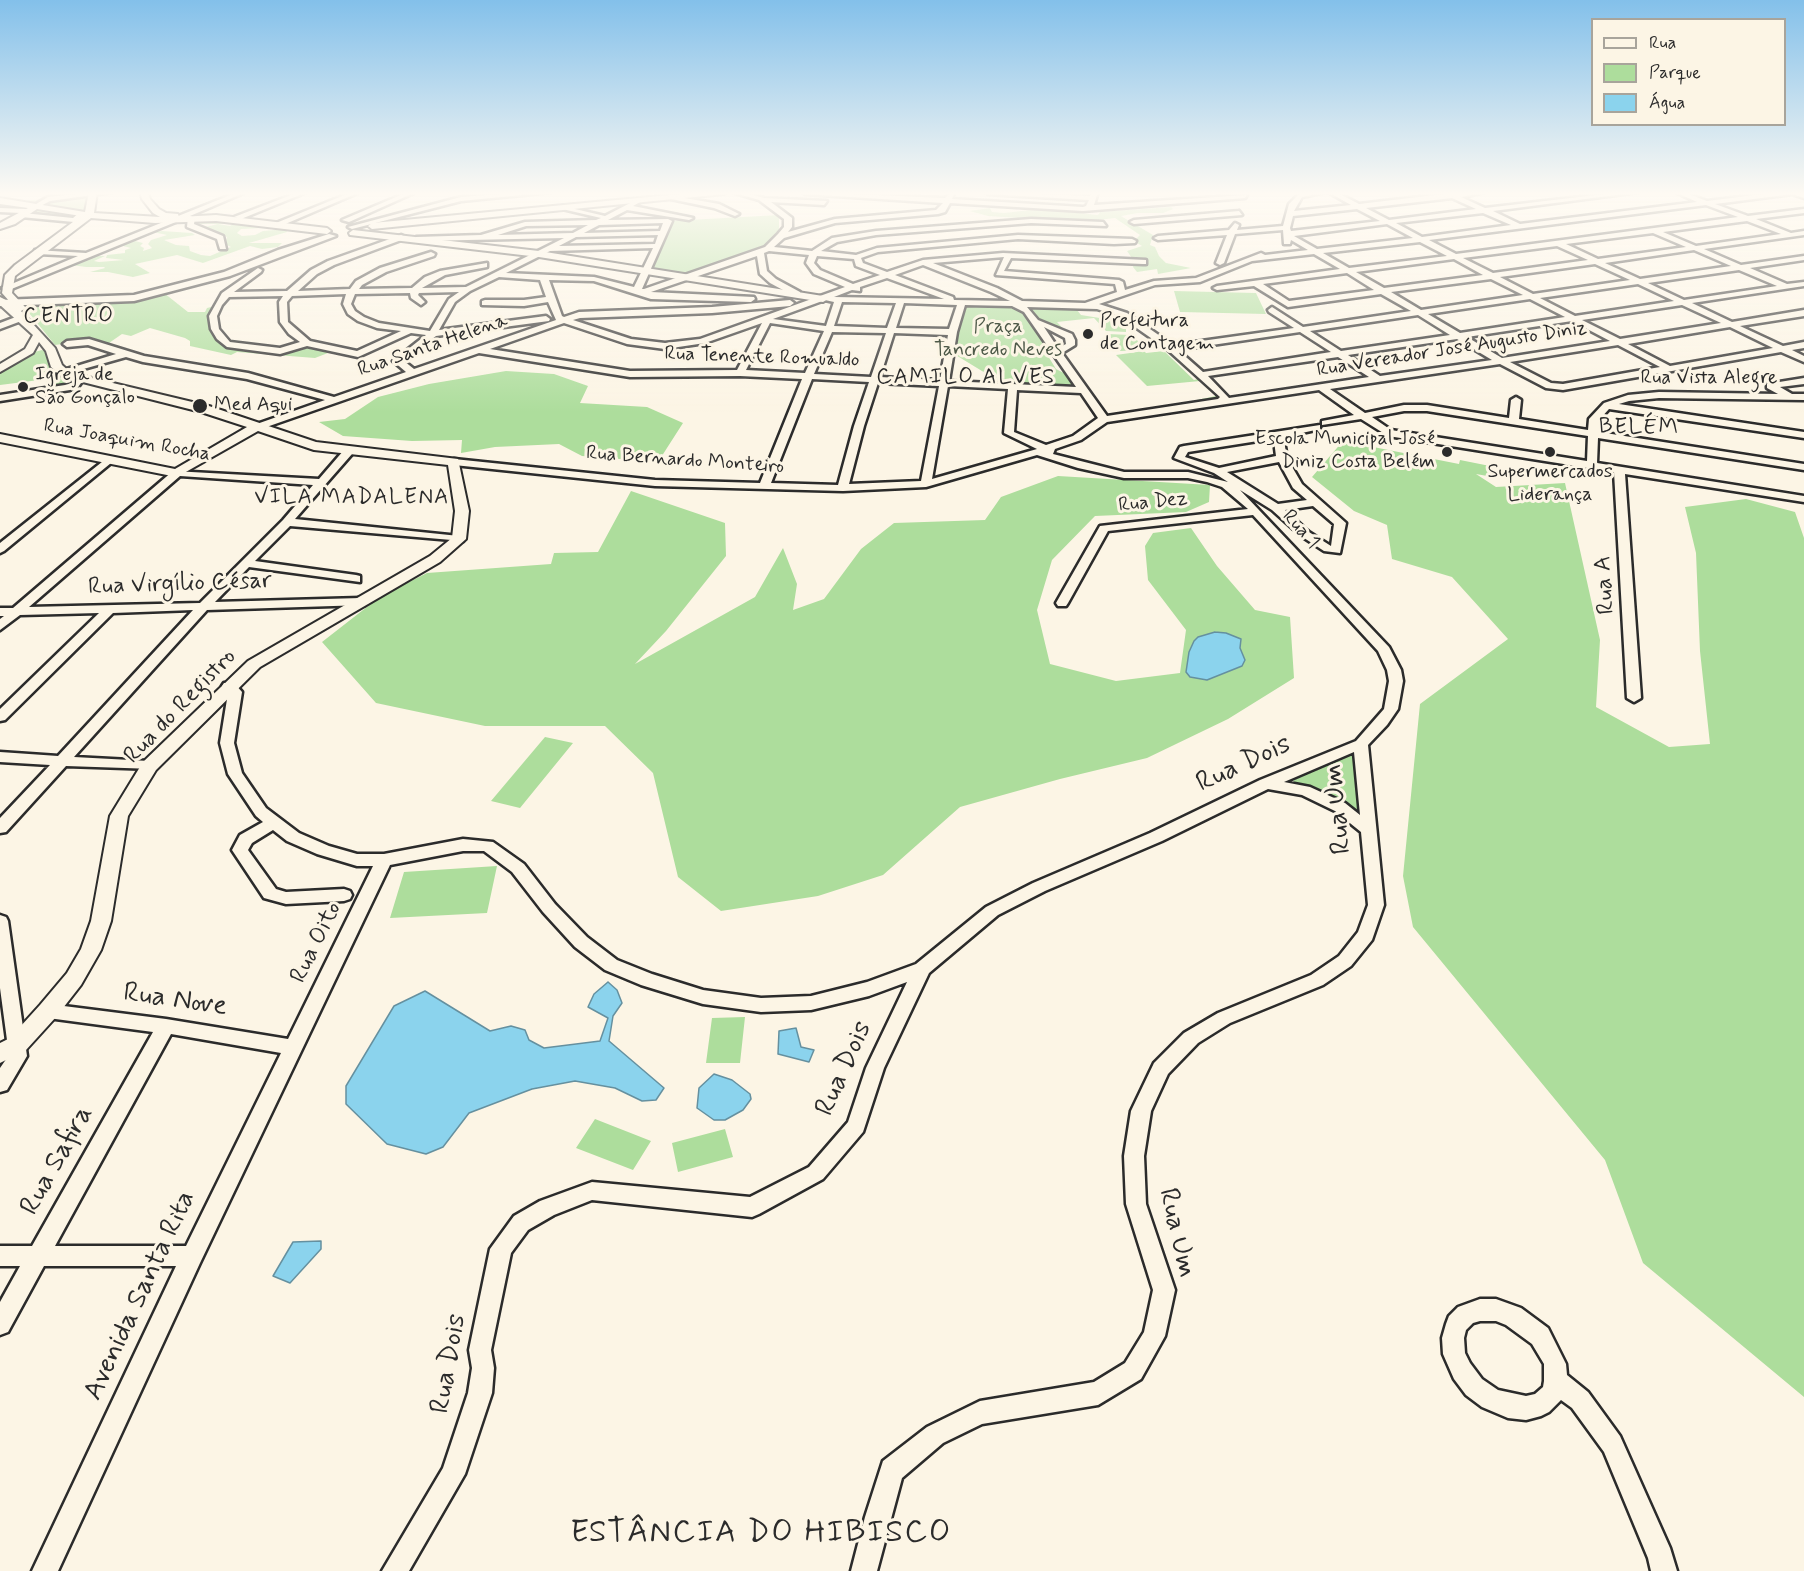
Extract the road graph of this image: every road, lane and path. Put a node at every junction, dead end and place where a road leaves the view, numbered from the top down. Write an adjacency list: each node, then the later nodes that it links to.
1 (20, 265): 35 (main road)
2 (62, 265): 38 (street)
3 (239, 265): 44 (street)
4 (248, 265): 31 (street)
5 (267, 265): 36 (street)
6 (328, 265): 54 (street)
7 (392, 265): 51 (street)
8 (482, 265): 49 (street)
9 (516, 265): 32 (street)
10 (616, 265): 29 (main road)
11 (649, 265): 29 (street)
12 (720, 265): 37 (street)
13 (763, 265): 60 (street)
14 (812, 265): 46 (street)
15 (863, 265): 33 (street)
16 (914, 265): 33 (street)
17 (931, 265): 39 (street)
18 (968, 265): 39 (street)
19 (1003, 265): 53 (street)
20 (1235, 265): 53 (street)
21 (1339, 265): 30 (street)
22 (1392, 265): 30 (street)
23 (1472, 265): 34 (street)
24 (1571, 265): 34 (street)
25 (1603, 265): 41 (street)
26 (1735, 265): 28 (street)
27 (1751, 265): 28 (street)
28 (1739, 267): 41 (street); 45 (street)
29 (647, 271): 37 (main road); 55 (street)
30 (1349, 271): 42 (street); 52 (street)
31 (227, 274): 36 (street); 44 (street)
32 (498, 274): 40 (street); 50 (street)
33 (888, 275): 46 (street); 71 (street)
34 (1492, 276): 52 (street); 58 (street)
35 (3, 277): 38 (street); 38 (street); 72 (main road)
36 (245, 277): 57 (street)
37 (687, 277): 55 (street); 60 (main road)
38 (31, 278)
39 (963, 278): 73 (street)
40 (544, 279): 55 (street); 59 (street)
41 (1638, 281): 58 (street); 64 (street)
42 (1255, 283): 47 (street); 52 (street)
43 (1804, 284): 45 (street)
44 (180, 285): 48 (street)
45 (1786, 287): 56 (street); 64 (street)
46 (853, 288): 60 (street); 63 (street)
47 (1217, 288)
48 (163, 289): 65 (street); 72 (street)
49 (415, 289): 50 (street); 51 (street); 62 (street)
50 (467, 289): 92 (street)
51 (351, 291): 54 (street); 90 (street, Rua Santa Helena)
52 (1381, 291): 76 (street)
53 (1121, 292): 70 (street)
54 (290, 293): 57 (street); 96 (street)
55 (644, 293): 60 (street)
56 (1804, 294)
57 (225, 295): 96 (street)
58 (1532, 296): 76 (street); 82 (street)
59 (550, 299): 68 (street); 81 (street)
60 (808, 300): 61 (street); 81 (street, Rua Santa Helena); 83 (street)
61 (838, 301): 63 (street); 87 (street)
62 (421, 302)
63 (885, 302): 69 (street)
64 (1682, 302): 82 (street); 85 (street)
65 (35, 303): 72 (main road)
66 (485, 303): 67 (street)
67 (502, 303): 68 (street); 79 (street)
68 (524, 303): 77 (street)
69 (900, 303): 71 (street); 89 (street)
70 (1101, 303): 73 (street); 99 (street)
71 (961, 304): 73 (street); 91 (street)
72 (11, 306): 86 (street); 93 (main road)
73 (1020, 306): 84 (street)
74 (1272, 310): 88 (street)
75 (540, 311): 77 (street)
76 (1421, 312): 88 (street); 94 (street)
77 (528, 313): 79 (street)
78 (1804, 313): 85 (street, Rua Vereador José Augusto Diniz)
79 (502, 315): 80 (street)
80 (482, 318)
81 (561, 318): 83 (street); 92 (street, Rua Santa Helena); 102 (street, Rua Santa Helena)
82 (1575, 318): 94 (street); 95 (street)
83 (764, 320): 87 (street); 113 (street)
84 (1033, 321): 104 (street); 104 (street)
85 (1731, 324): 95 (street, Rua Vereador José Augusto Diniz); 100 (street)
86 (0, 326)
87 (830, 329): 89 (street); 115 (street)
88 (1304, 329): 99 (street); 106 (street)
89 (892, 330): 91 (street); 117 (street)
90 (409, 331): 92 (street, Rua Santa Helena); 96 (street)
91 (953, 332): 120 (street)
92 (433, 334): 112 (street)
93 (38, 335): 101 (main road); 103 (main road)
94 (1457, 335): 106 (street); 108 (street)
95 (1619, 342): 108 (street, Rua Vereador José Augusto Diniz); 109 (street)
96 (307, 343)
97 (67, 344): 105 (street)
98 (1804, 345): 100 (street)
99 (1171, 348): 114 (street)
100 (1783, 349): 107 (street); 109 (street)
101 (51, 350): 103 (main road); 111 (main road)
102 (479, 350): 112 (street, Rua Santa Helena); 113 (street, Rua Tenente Romualdo)
103 (29, 351): 110 (main road)
104 (1056, 352): 123 (street)
105 (125, 354): 111 (street); 127 (street)
106 (1340, 354): 114 (street); 118 (street)
107 (1804, 359)
108 (1501, 361): 109 (street); 118 (street, Rua Vereador José Augusto Diniz)
109 (1666, 367)
110 (0, 369)
111 (62, 372): 116 (main road, Rua Bernardo Monteiro)
112 (412, 373): 127 (street, Rua Santa Helena)
113 (740, 373): 115 (street, Rua Tenente Romualdo)
114 (1199, 375): 129 (street)
115 (809, 377): 117 (street, Rua Tenente Romualdo); 154 (street)
116 (78, 379): 126 (street); 135 (main road, Rua Bernardo Monteiro)
117 (876, 379): 120 (street, Rua Tenente Romualdo); 155 (street)
118 (1378, 380): 122 (street, Rua Vereador José Augusto Diniz)
119 (1804, 381): 124 (street)
120 (943, 383): 121 (street, Rua Tenente Romualdo); 153 (street)
121 (1013, 386): 123 (street, Rua Tenente Romualdo); 140 (street, Rua 1)
122 (1322, 388): 129 (street, Rua Vereador José Augusto Diniz); 132 (street)
123 (1083, 390): 133 (street)
124 (1792, 397): 125 (street, Rua Vista Alegre); 130 (street); 131 (street, Rua Vista Alegre)
125 (1804, 397)
126 (0, 398)
127 (334, 400): 135 (street, Rua Santa Helena)
128 (1516, 400): 134 (street)
129 (1221, 402): 133 (street, Rua Vereador José Augusto Diniz)
130 (1804, 402)
131 (1607, 405): 136 (street); 137 (street)
132 (1361, 416): 134 (street); 138 (street); 146 (street)
133 (1104, 419): 140 (street, Rua Bernardo Monteiro)
134 (1514, 421): 136 (street)
135 (255, 428): 141 (main road, Rua Bernardo Monteiro); 150 (main road)
136 (1593, 433): 146 (street); 147 (street)
137 (1804, 435)
138 (1282, 437): 142 (street); 143 (street)
139 (0, 438): 144 (main road, Rua Joaquim Rocha)
140 (1043, 450): 151 (street, Rua 1); 153 (street, Rua Bernardo Monteiro)
141 (348, 452): 145 (main road, Rua Bernardo Monteiro); 152 (street)
142 (1179, 458): 149 (street); 151 (street)
143 (1282, 458): 149 (street); 157 (street)
144 (107, 461): 150 (main road, Rua Joaquim Rocha); 162 (street)
145 (454, 462): 154 (street, Rua Bernardo Monteiro); 161 (main road)
146 (1592, 464): 148 (street)
147 (1804, 467)
148 (1619, 469): 156 (street); 173 (street, Rua A)
149 (1218, 471): 158 (street)
150 (177, 473): 152 (street, Rua Joaquim Rocha); 170 (street)
151 (1175, 474): 159 (street, Rua 1)
152 (320, 482): 160 (street)
153 (926, 484): 155 (street, Rua Bernardo Monteiro)
154 (764, 487): 155 (street, Rua Bernardo Monteiro)
155 (843, 488)
156 (1804, 499)
157 (1316, 502): 158 (street); 158 (street)
158 (1276, 508)
159 (1256, 511): 166 (street, Rua Dez); 175 (street, Rua 1)
160 (287, 522): 161 (street); 163 (street)
161 (459, 539): 165 (main road, Rua do Registro)
162 (0, 549)
163 (245, 563): 164 (street); 167 (street)
164 (356, 579)
165 (361, 602): 167 (street, Rua Virgílio César); 172 (main road, Rua do Registro)
166 (1062, 603)
167 (203, 607): 168 (street, Rua Virgílio César); 177 (street)
168 (108, 611): 170 (street, Rua Virgílio César); 174 (street)
169 (0, 612): 170 (street, Rua Virgílio César)
170 (17, 612): 171 (street)
171 (0, 626)
172 (229, 686): 178 (main road, Rua do Registro); 180 (street)
173 (1634, 698)
174 (0, 717)
175 (1361, 744): 179 (street, Rua Dois); 182 (street, Rua Um)
176 (0, 757): 177 (street)
177 (63, 761): 178 (street); 181 (street)
178 (149, 766): 187 (main road, Rua do Registro)
179 (1265, 784): 182 (street); 186 (street, Rua Dois)
180 (274, 822): 183 (street); 184 (street)
181 (0, 828)
182 (1368, 829): 200 (street, Rua Um)
183 (384, 860): 186 (street); 190 (street, Rua Oito)
184 (344, 896)
185 (0, 921): 189 (street)
186 (922, 969): 199 (street, Rua Dois)
187 (48, 1011): 188 (street, Rua Nove); 189 (main road, Rua do Registro)
188 (165, 1026): 190 (street, Rua Nove); 195 (street, Rua Safira)
189 (18, 1044): 191 (main road, Rua do Registro); 192 (street)
190 (293, 1047): 194 (street, Avenida Santa Rita)
191 (0, 1054)
192 (0, 1084)
193 (0, 1256): 195 (street)
194 (192, 1256): 195 (street); 198 (street, Avenida Santa Rita)
195 (37, 1257): 196 (street, Rua Safira)
196 (0, 1324)
197 (1556, 1381): 197 (street); 201 (street)
198 (45, 1571)
199 (395, 1571)
200 (864, 1571)
201 (1664, 1571)

